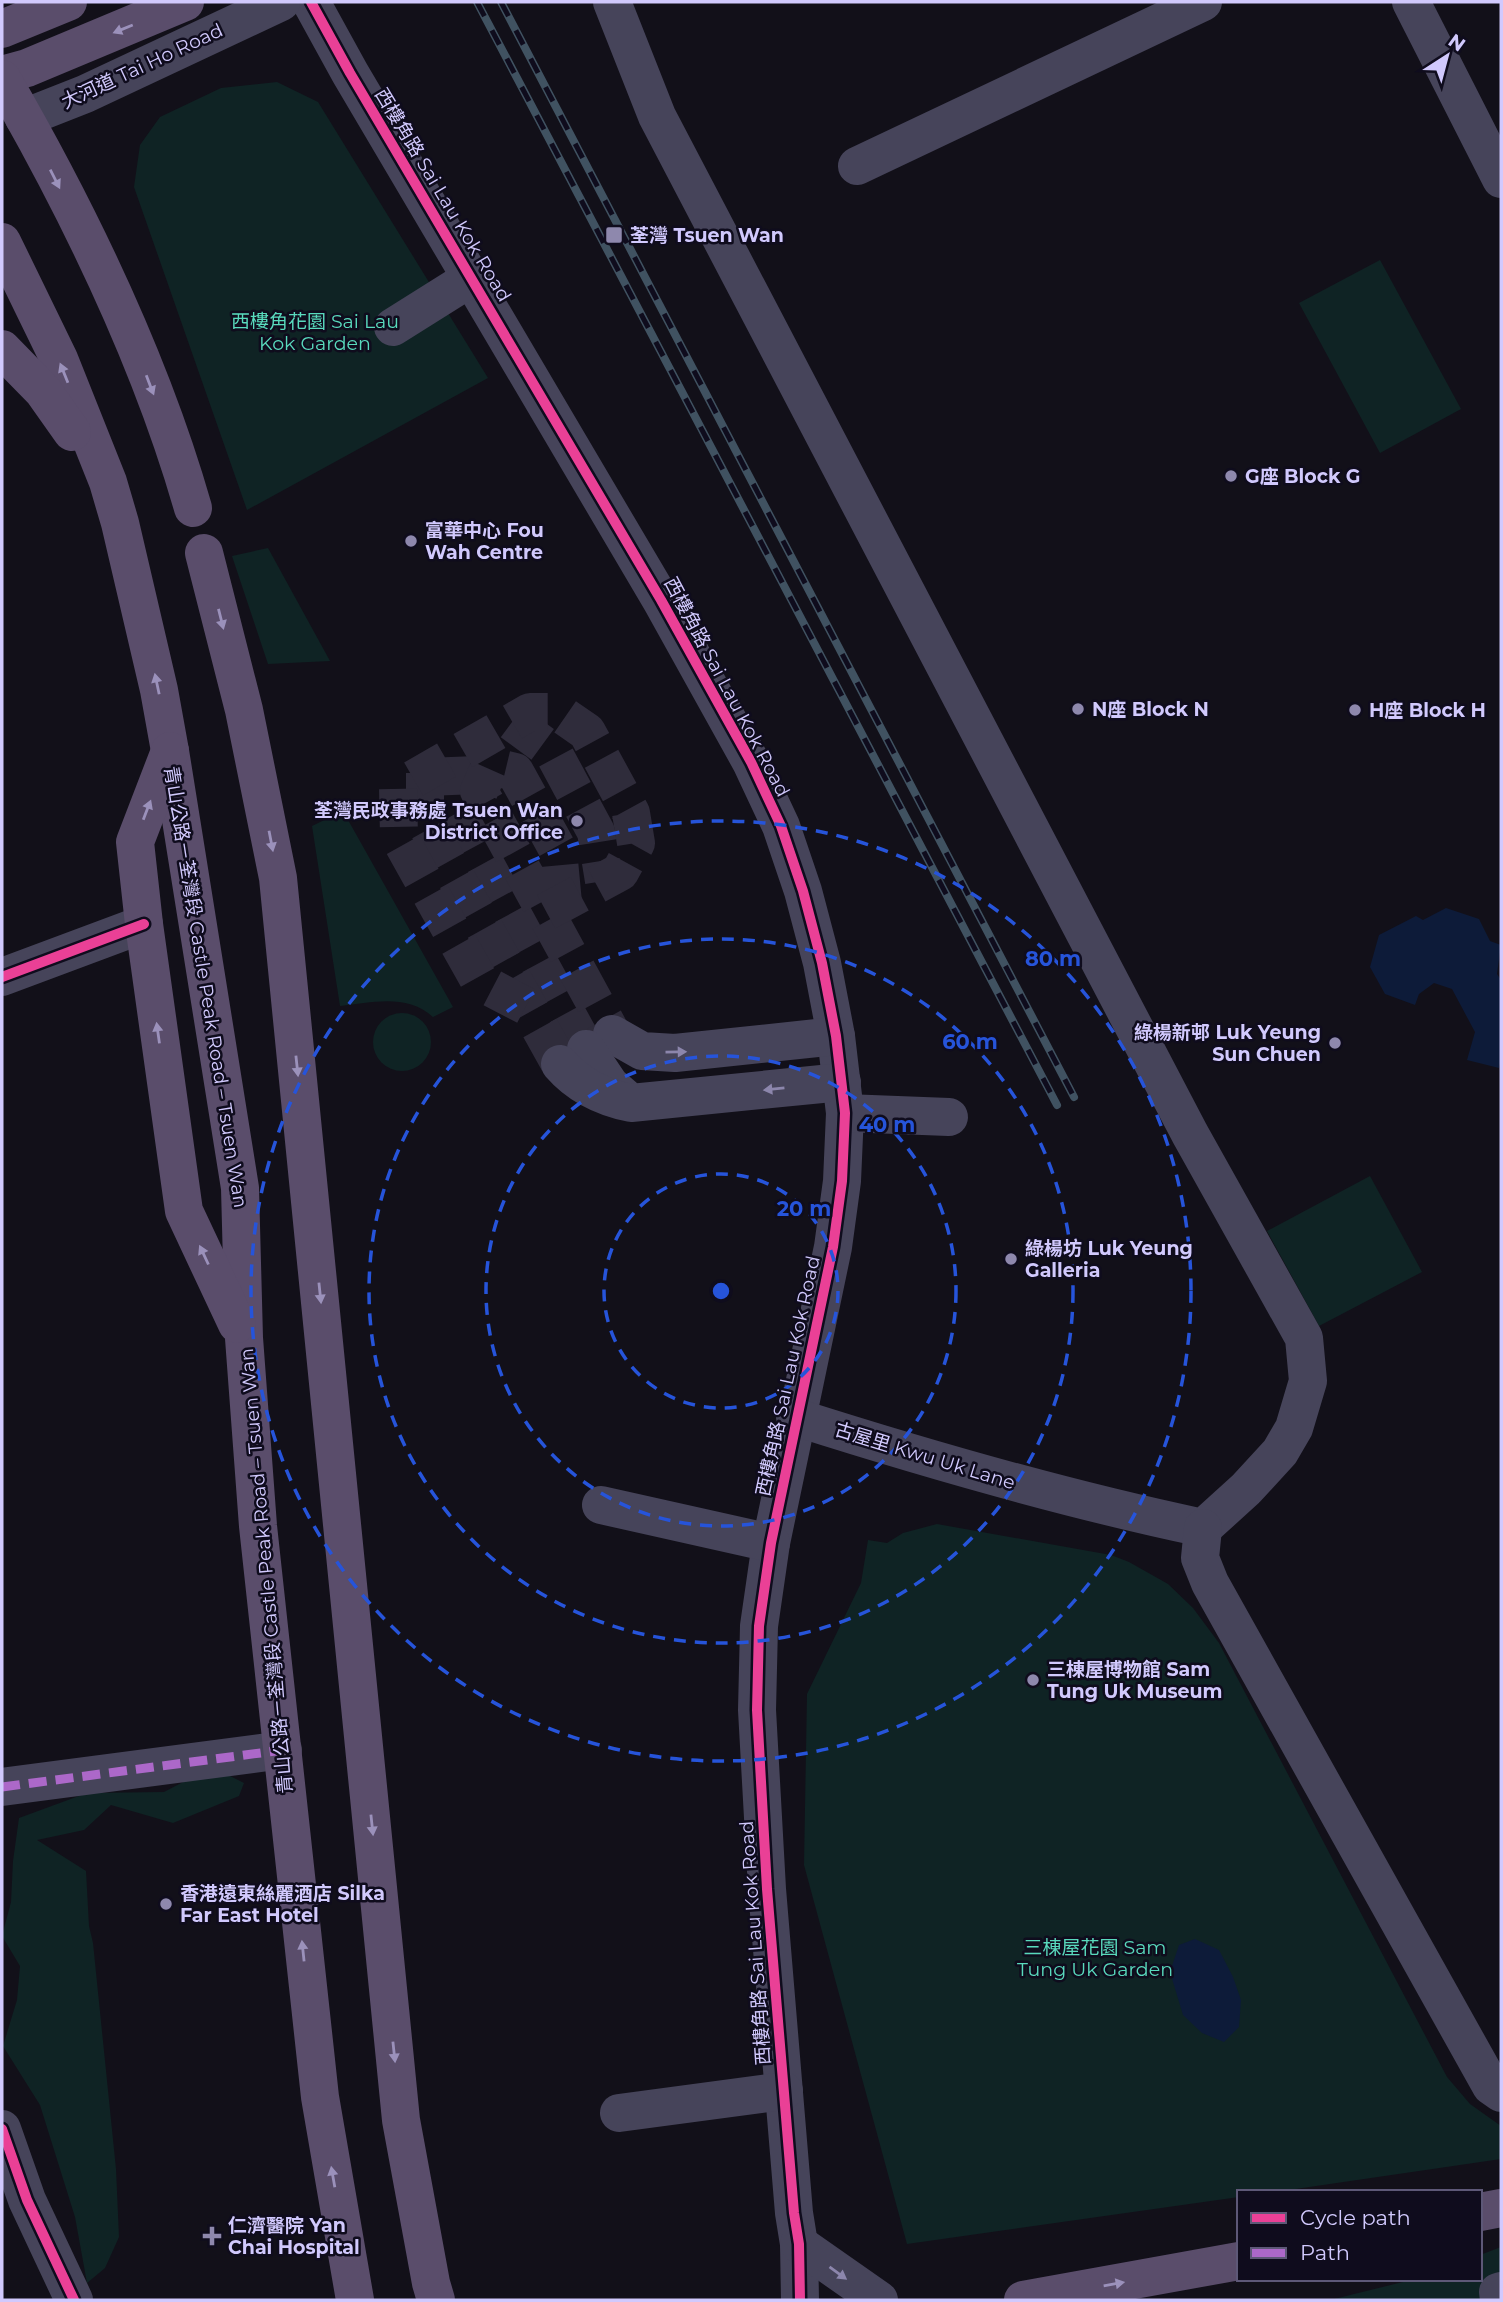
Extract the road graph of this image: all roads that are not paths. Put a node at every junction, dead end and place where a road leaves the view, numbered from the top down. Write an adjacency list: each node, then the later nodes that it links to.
1 (68, 2): 8 (main road)
2 (185, 2): 9 (main road, one-way to 9)
3 (281, 2): 10 (street, 大河道 Tai Ho Road)
4 (311, 2): 14 (street, 西樓角路 Sai Lau Kok Road)
5 (612, 2): 29 (street)
6 (1203, 2): 11 (street)
7 (1411, 2): 12 (street)
8 (2, 29)
9 (2, 77): 10 (main road)
10 (13, 122): 18 (main road, one-way to 18)
11 (857, 166)
12 (1501, 179)
13 (2, 242): 17 (main road, 青山公路－荃灣段 Castle Peak Road – Tsuen Wan, one-way to 13)
14 (471, 278): 15 (street); 23 (street, 西樓角路 Sai Lau Kok Road)
15 (393, 327)
16 (2, 349): 17 (main road)
17 (108, 482): 20 (main road, 青山公路－荃灣段 Castle Peak Road – Tsuen Wan, one-way to 17)
18 (192, 508)
19 (204, 552): 45 (main road, one-way to 45)
20 (170, 751): 21 (main road, one-way to 20); 26 (main road, 青山公路－荃灣段 Castle Peak Road – Tsuen Wan)
21 (144, 924): 22 (street); 26 (main road, one-way to 21)
22 (2, 977)
23 (836, 1036): 24 (street, 西樓角路 Sai Lau Kok Road); 24 (street, one-way to 23)
24 (843, 1098): 25 (street); 27 (street, 西樓角路 Sai Lau Kok Road)
25 (950, 1117)
26 (244, 1338): 31 (main road, 青山公路－荃灣段 Castle Peak Road – Tsuen Wan)
27 (795, 1417): 29 (street, 古屋里 Kwu Uk Lane); 30 (street, 西樓角路 Sai Lau Kok Road)
28 (601, 1504): 30 (street)
29 (1203, 1528): 34 (street)
30 (771, 1543): 33 (street, 西樓角路 Sai Lau Kok Road)
31 (283, 1750): 32 (street); 44 (main road, 青山公路－荃灣段 Castle Peak Road – Tsuen Wan, one-way to 31)
32 (2, 1787)
33 (784, 2091): 35 (street); 40 (street, 西樓角路 Sai Lau Kok Road)
34 (1501, 2093)
35 (619, 2113)
36 (2, 2129): 37 (street)
37 (8, 2169): 43 (street)
38 (1501, 2208): 39 (main road)
39 (1482, 2212)
40 (799, 2244): 46 (street, 西樓角路 Sai Lau Kok Road); 47 (street, one-way to 47)
41 (1237, 2262): 48 (main road, one-way to 41)
42 (1501, 2291): 49 (street)
43 (74, 2300)
44 (355, 2300)
45 (436, 2300)
46 (800, 2300)
47 (879, 2300)
48 (1023, 2300)
49 (1499, 2300)

